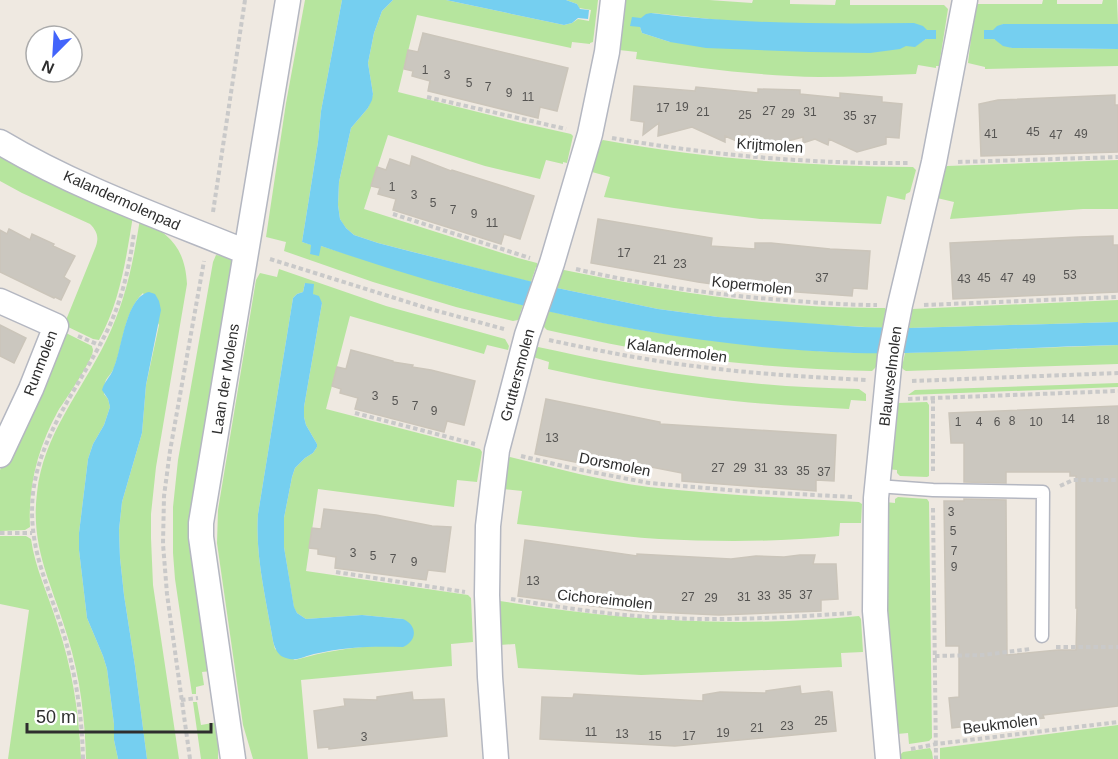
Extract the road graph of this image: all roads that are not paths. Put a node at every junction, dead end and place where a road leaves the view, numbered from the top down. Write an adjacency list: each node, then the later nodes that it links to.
1 (288, 0): 5 (street, Laan der Molens)
2 (613, 0): 11 (street, Gruttersmolen)
3 (965, 0): 8 (street, Blauwselmolen)
4 (0, 142): 5 (street, Kalandermolenpad)
5 (246, 252): 10 (street, Laan der Molens)
6 (0, 301): 7 (street, Runmolen)
7 (0, 455)
8 (877, 492): 9 (lane); 12 (street, Blauwselmolen)
9 (1042, 636)
10 (233, 759)
11 (496, 759)
12 (886, 759)

